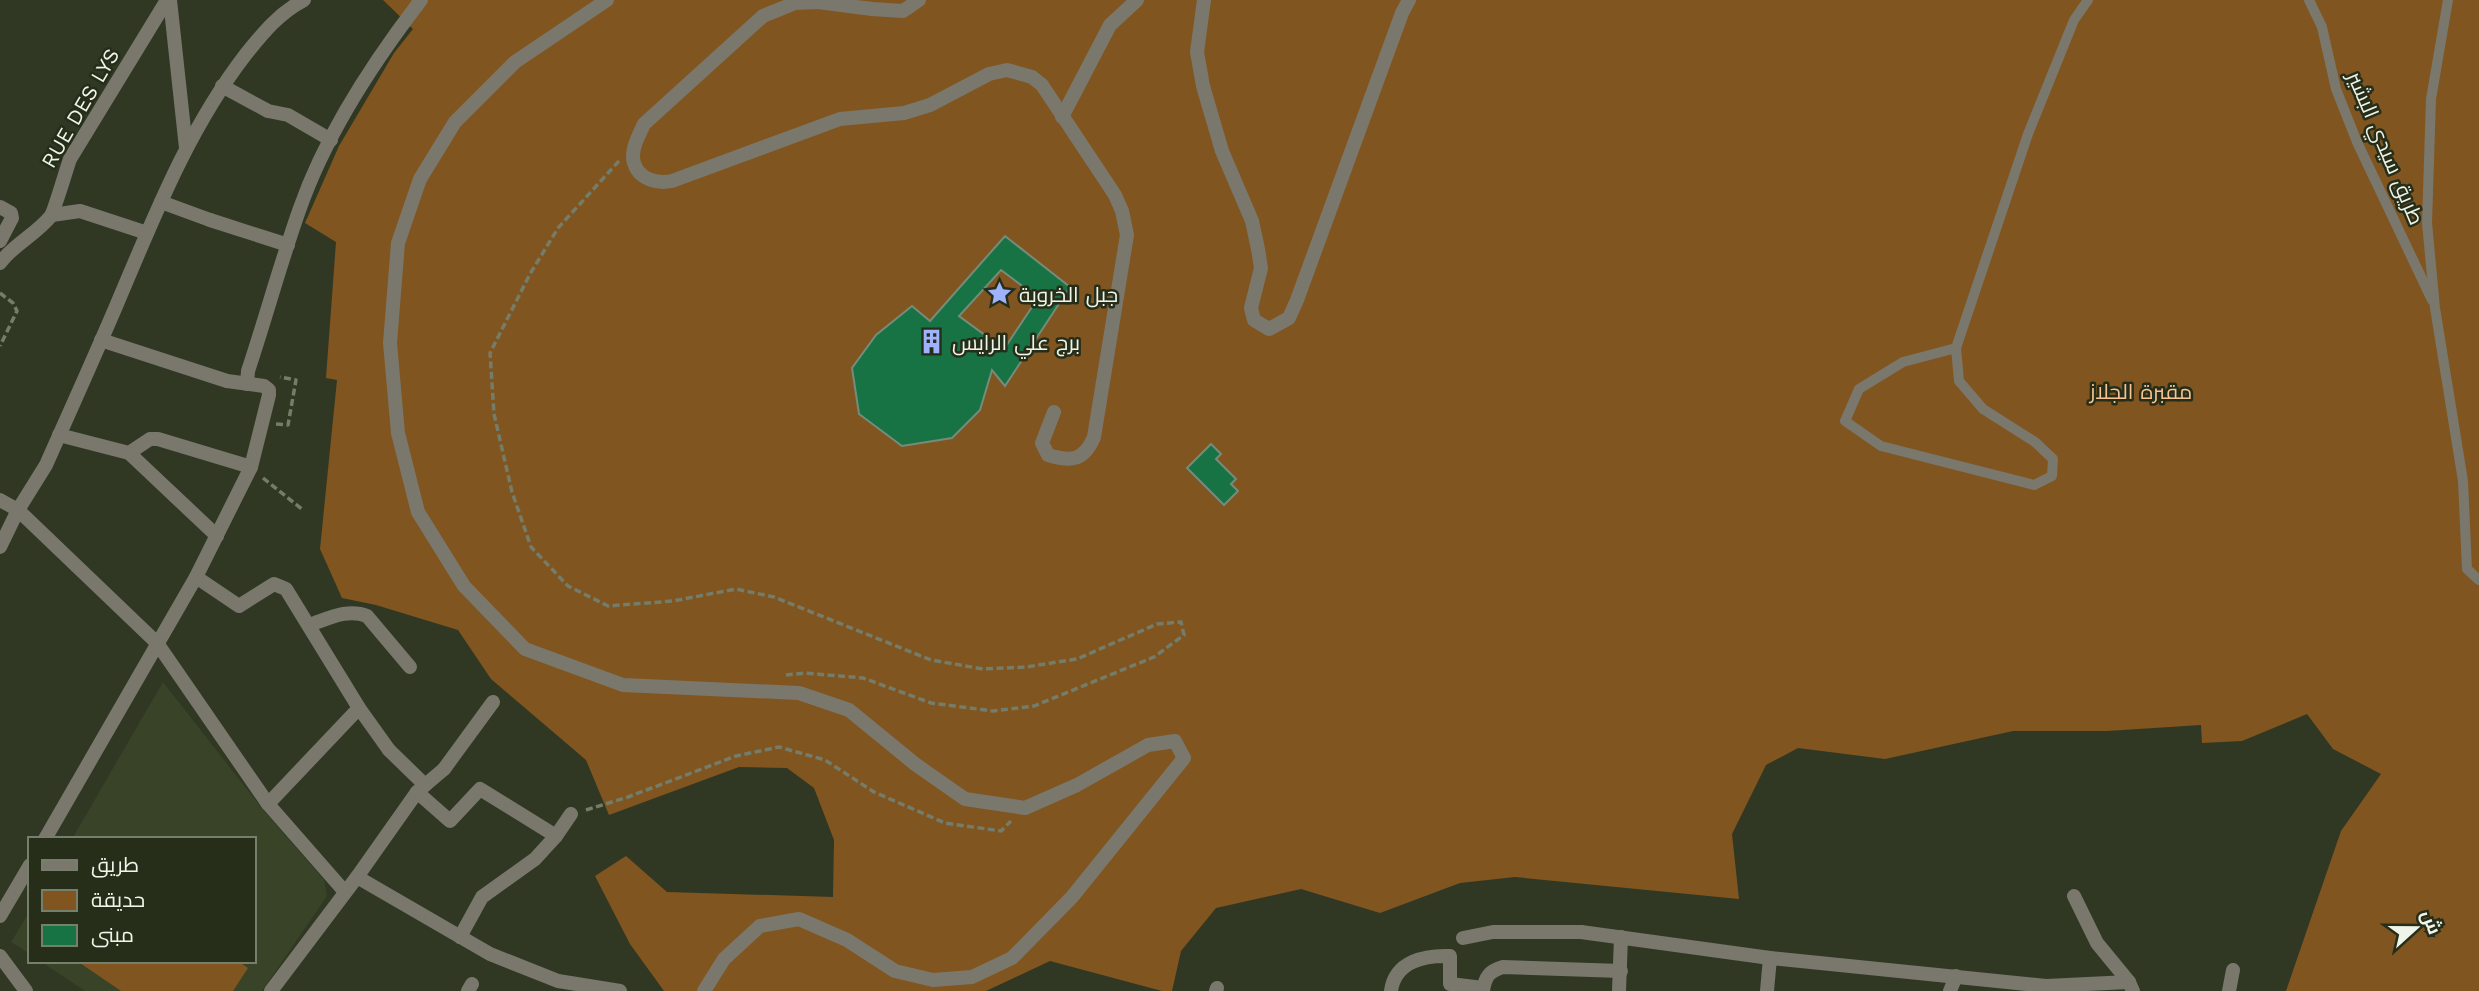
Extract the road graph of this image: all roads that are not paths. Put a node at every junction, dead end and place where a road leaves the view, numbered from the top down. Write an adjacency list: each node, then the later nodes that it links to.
1 (169, 0): 15 (street); 18 (street, RUE DES LYS)
2 (304, 0): 12 (street)
3 (421, 0): 14 (street)
4 (607, 0): 65 (street)
5 (919, 0): 13 (street)
6 (1137, 0): 13 (street)
7 (1203, 0): 8 (street)
8 (1409, 0)
9 (2088, 0): 24 (lane)
10 (2309, 0): 22 (lane, طريق سيدي البشير)
11 (2448, 0): 22 (lane)
12 (222, 86): 14 (street); 15 (street)
13 (1062, 117): 26 (street)
14 (331, 140): 20 (street)
15 (186, 148): 16 (street)
16 (161, 202): 19 (street); 20 (street)
17 (0, 207): 21 (street)
18 (52, 215): 19 (street); 21 (street)
19 (147, 233): 23 (street)
20 (288, 245): 25 (street)
21 (2, 252)
22 (2435, 308): 35 (lane)
23 (101, 340): 25 (street); 27 (street)
24 (1956, 348): 24 (lane)
25 (247, 384): 29 (street)
26 (1054, 412)
27 (59, 435): 28 (street); 31 (street)
28 (129, 453): 29 (street); 32 (street)
29 (251, 467): 32 (street)
30 (0, 500): 31 (street)
31 (18, 510): 33 (street); 37 (street)
32 (217, 536): 34 (street)
33 (0, 547)
34 (196, 577): 36 (street); 37 (street)
35 (2479, 580)
36 (309, 625): 38 (street); 40 (street)
37 (157, 643): 42 (street); 45 (street)
38 (410, 667)
39 (494, 702): 41 (street)
40 (359, 708): 41 (street); 42 (street)
41 (421, 788): 44 (street); 47 (street)
42 (268, 804): 48 (street)
43 (571, 814): 44 (street)
44 (556, 836): 51 (street)
45 (46, 837)
46 (28, 868): 50 (street)
47 (357, 877): 48 (street); 51 (street)
48 (345, 892): 63 (street)
49 (2074, 897): 59 (street)
50 (0, 916)
51 (460, 937): 64 (street)
52 (1621, 937): 53 (street); 55 (street); 57 (street)
53 (1463, 938)
54 (0, 956): 62 (street)
55 (1770, 958): 58 (street); 68 (street)
56 (2234, 970): 70 (street)
57 (1621, 971): 60 (street); 67 (street)
58 (1956, 976): 61 (street); 69 (street)
59 (2131, 986): 61 (street)
60 (1483, 989): 66 (street)
61 (2045, 989)
62 (26, 991)
63 (271, 991)
64 (620, 991)
65 (704, 991)
66 (1391, 991)
67 (1619, 991)
68 (1767, 991)
69 (1950, 991)
70 (2229, 991)

